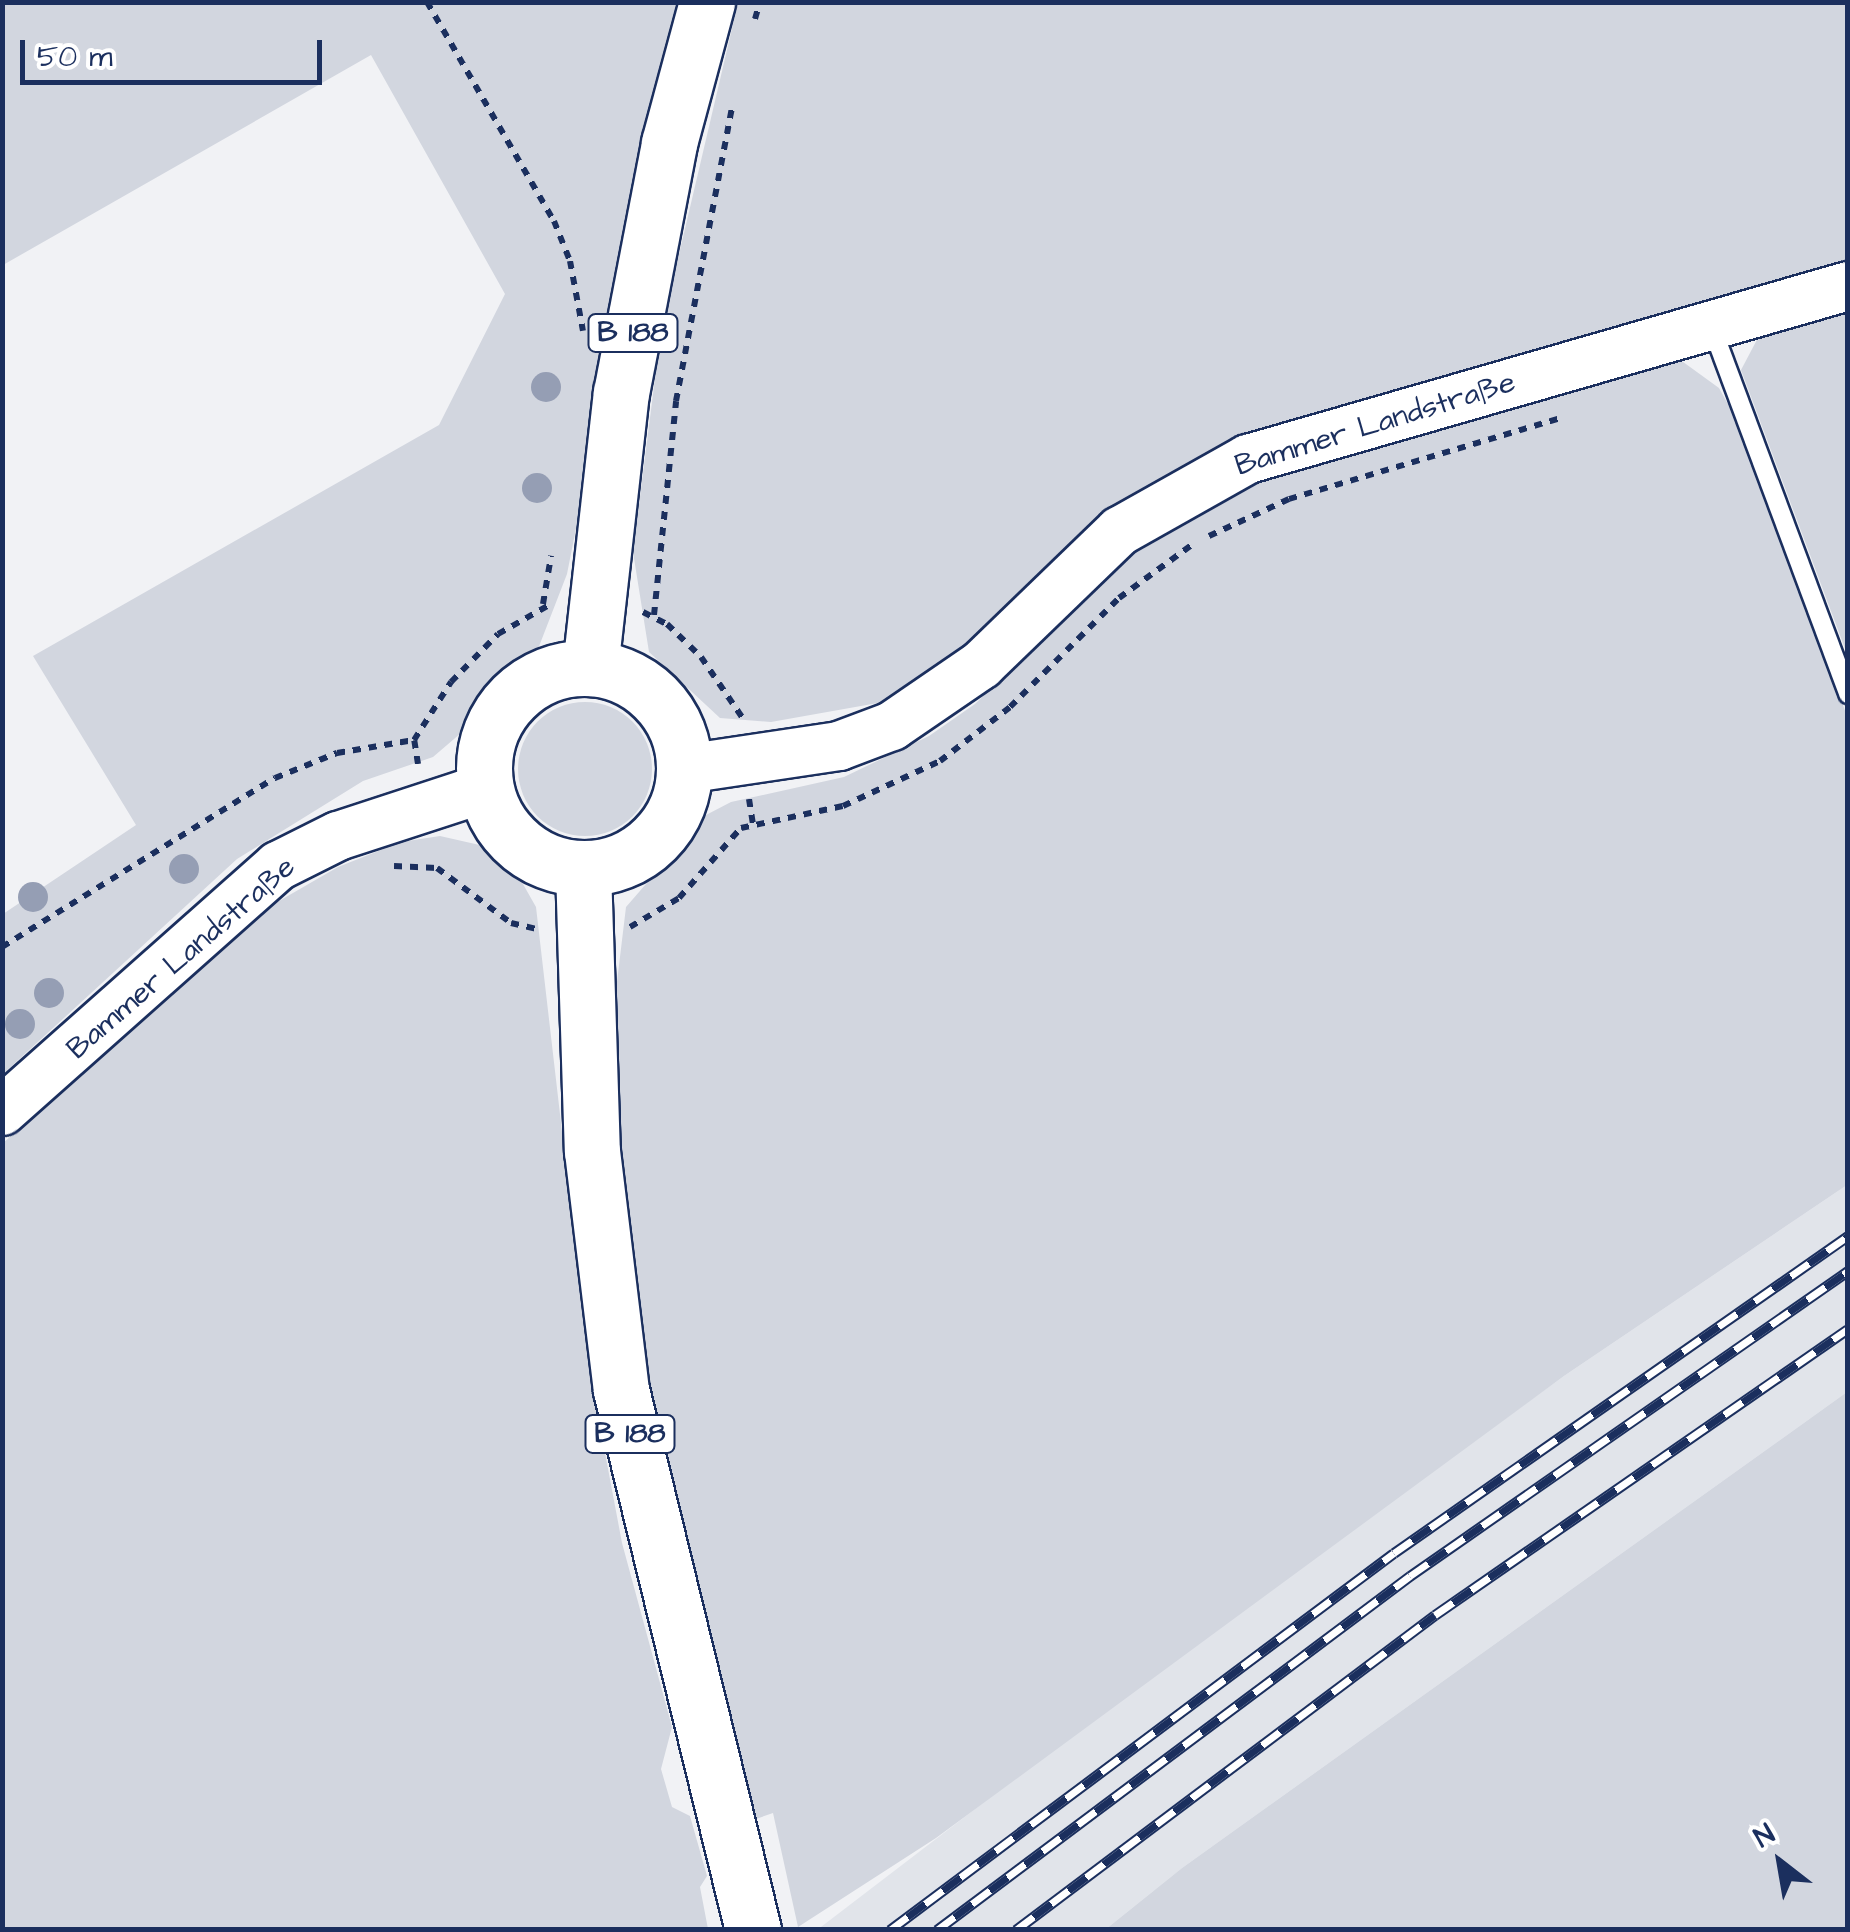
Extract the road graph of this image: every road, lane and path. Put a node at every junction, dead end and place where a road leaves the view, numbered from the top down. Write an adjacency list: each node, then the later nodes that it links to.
1 (427, 2): 8 (path)
2 (706, 2): 13 (main road, B 188)
3 (760, 2): 4 (path)
4 (750, 36)
5 (732, 103): 12 (path)
6 (1848, 286): 7 (main road, Bammer Landstraße)
7 (1711, 325): 14 (lane); 17 (main road, Bammer Landstraße)
8 (582, 346)
9 (1574, 414): 21 (path)
10 (552, 548): 16 (path)
11 (633, 611): 12 (path)
12 (654, 615): 15 (path)
13 (590, 668): 17 (main road); 19 (main road)
14 (1848, 694)
15 (743, 728)
16 (414, 740): 18 (path); 26 (path)
17 (685, 769): 23 (main road)
18 (419, 770)
19 (485, 788): 23 (main road); 27 (main road, Bammer Landstraße)
20 (749, 797): 21 (path)
21 (753, 824): 24 (path)
22 (437, 868): 25 (path)
23 (582, 869): 28 (main road, B 188)
24 (618, 927)
25 (544, 930)
26 (2, 947)
27 (2, 1111)
28 (752, 1930)

